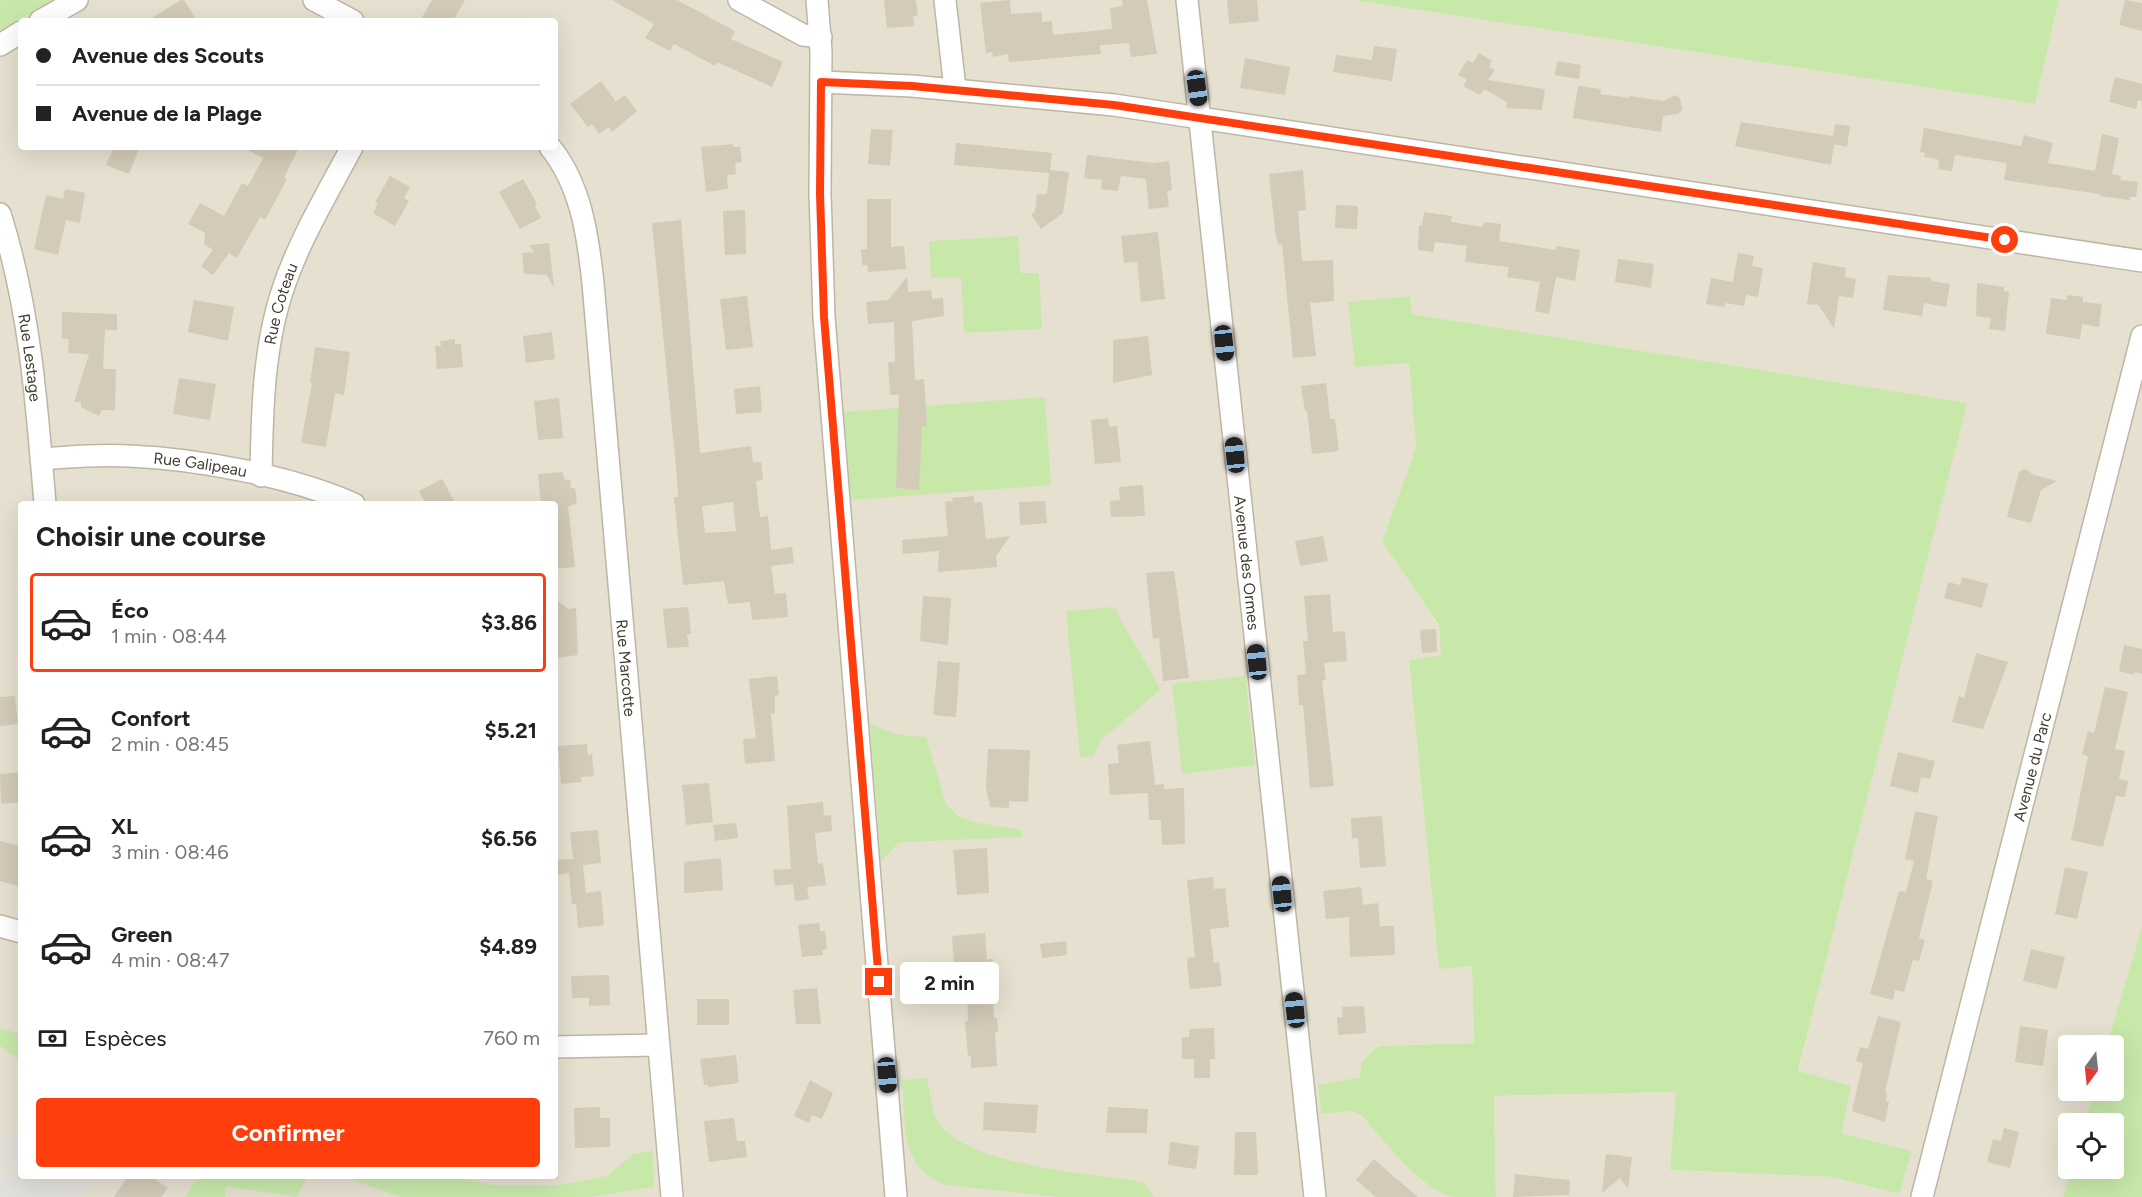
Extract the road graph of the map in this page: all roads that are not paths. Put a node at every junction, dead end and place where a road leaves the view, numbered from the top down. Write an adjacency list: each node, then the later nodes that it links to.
1 (77, 0): 7 (street)
2 (314, 0): 8 (street)
3 (739, 0): 10 (street)
4 (817, 0): 10 (street)
5 (945, 0): 13 (street)
6 (1187, 0): 14 (street, Avenue des Ormes)
7 (45, 18)
8 (347, 18)
9 (18, 34): 11 (street)
10 (821, 37): 12 (street)
11 (0, 45)
12 (821, 82): 13 (street); 29 (street)
13 (955, 89): 14 (street)
14 (1201, 118): 18 (street); 30 (street, Avenue des Ormes)
15 (350, 150): 21 (street, Rue Coteau)
16 (552, 150): 26 (street, Rue Marcotte)
17 (0, 214): 20 (street, Rue Lestage)
18 (2142, 261)
19 (2142, 336): 31 (street, Avenue du Parc)
20 (41, 459): 21 (street, Rue Galipeau); 22 (street, Rue Lestage)
21 (261, 476): 23 (street, Rue Galipeau)
22 (45, 501)
23 (346, 501)
24 (0, 926): 25 (street)
25 (18, 931)
26 (657, 1045): 27 (street); 28 (street, Rue Marcotte)
27 (558, 1047)
28 (672, 1197)
29 (896, 1197)
30 (1315, 1197)
31 (1922, 1197)

